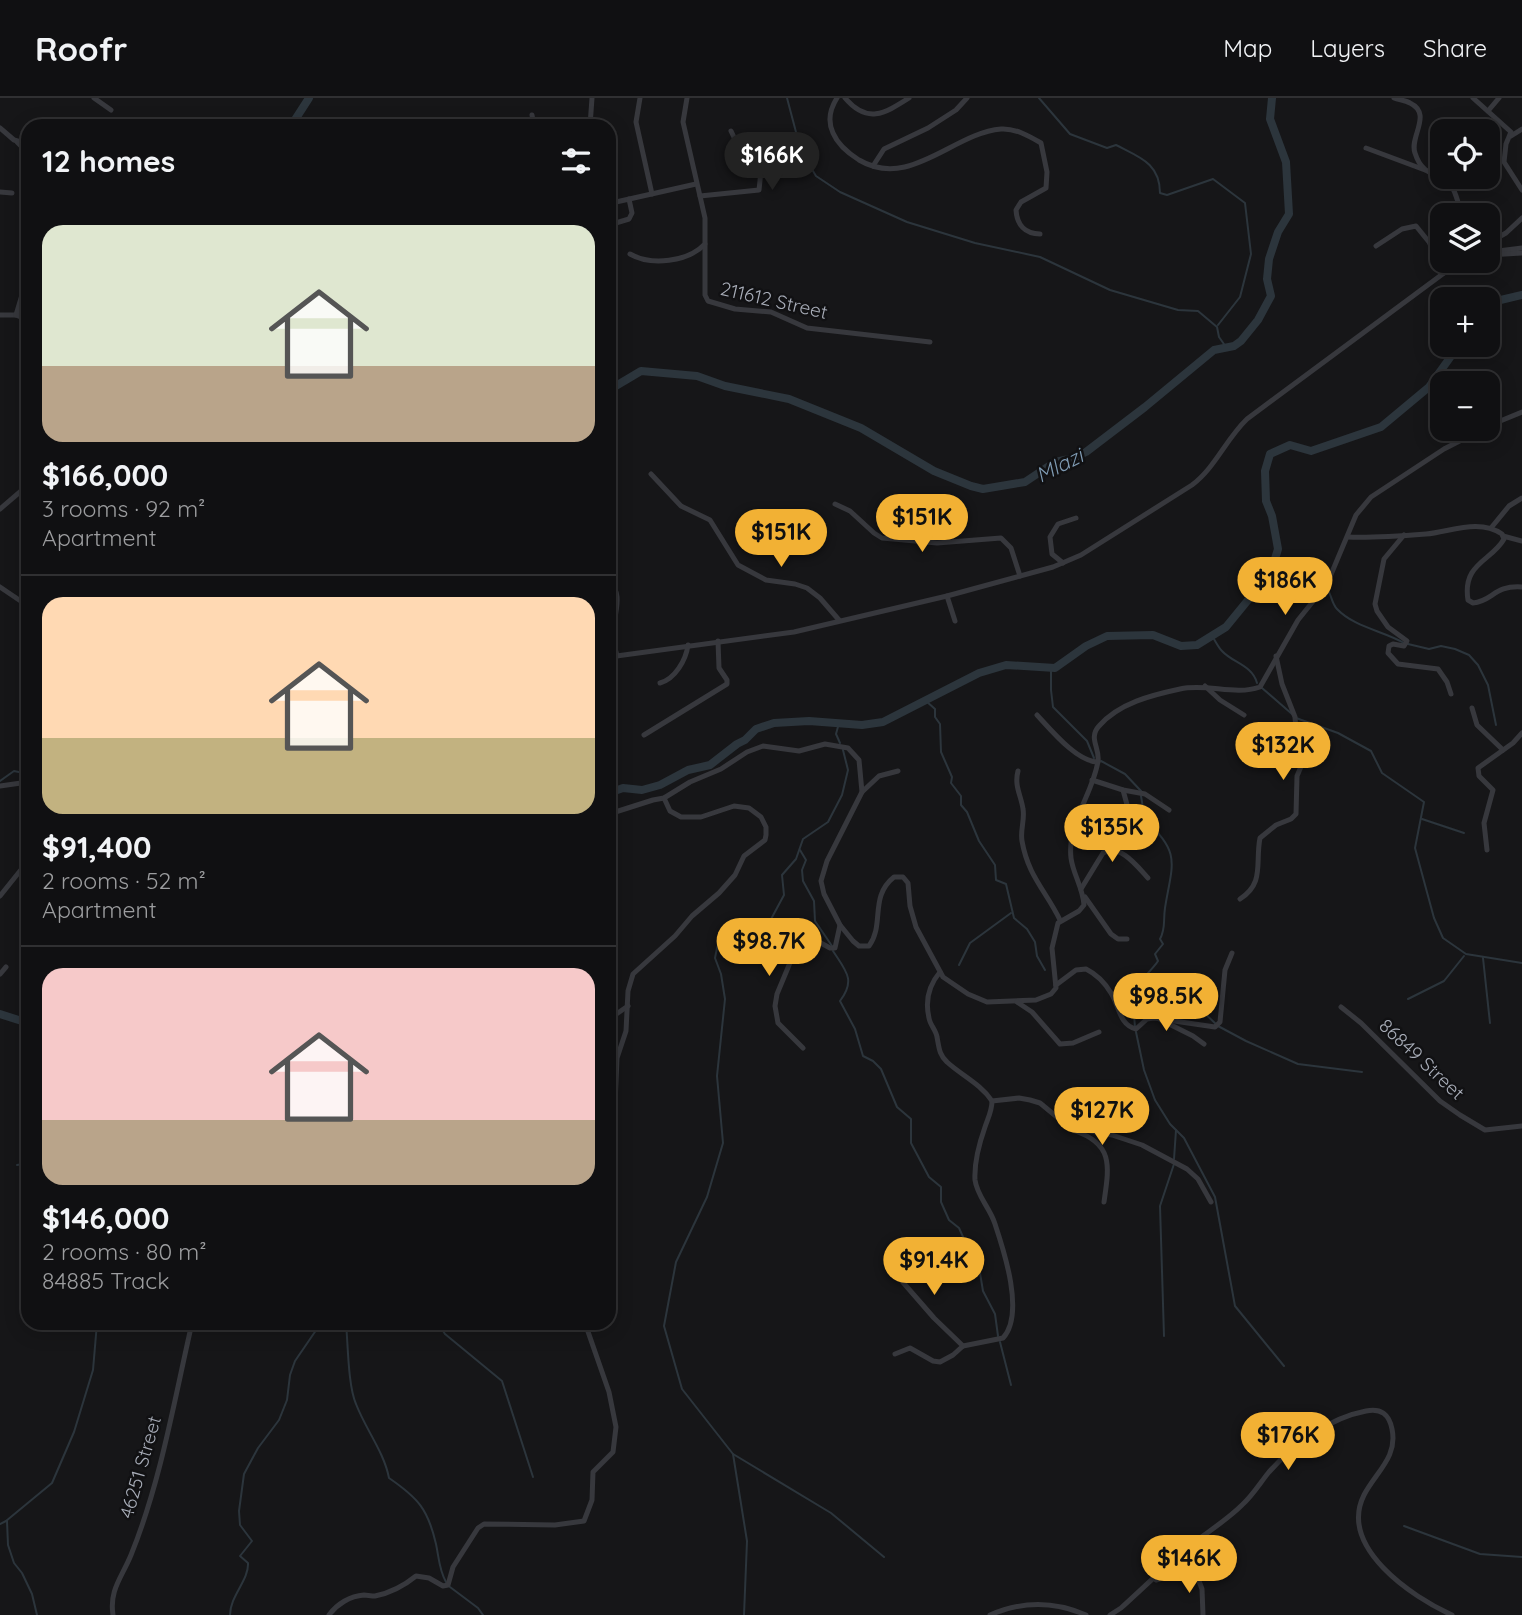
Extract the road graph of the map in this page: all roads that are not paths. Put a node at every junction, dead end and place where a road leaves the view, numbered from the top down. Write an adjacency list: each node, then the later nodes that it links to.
1 (93, 98): 12 (street)
2 (592, 98): 16 (street)
3 (640, 98): 31 (street)
4 (687, 98): 27 (street)
5 (837, 98): 25 (street)
6 (845, 98): 7 (street)
7 (909, 98)
8 (967, 98): 25 (street)
9 (1394, 98): 26 (street)
10 (1473, 98): 13 (street)
11 (1499, 98): 13 (street)
12 (111, 110)
13 (1488, 111): 20 (street)
14 (532, 115): 15 (street)
15 (533, 119)
16 (590, 119)
17 (0, 128): 21 (street)
18 (1522, 129): 20 (street)
19 (732, 131): 32 (street)
20 (1511, 136): 28 (street)
21 (15, 140): 22 (street); 23 (street)
22 (21, 142)
23 (21, 146)
24 (1366, 148): 26 (street)
25 (873, 166): 38 (street)
26 (1426, 170): 35 (street)
27 (696, 184): 31 (street); 32 (street)
28 (1521, 186)
29 (0, 192): 30 (street)
30 (12, 193)
31 (652, 194): 33 (street)
32 (700, 197): 40 (street)
33 (629, 199): 34 (street); 37 (street)
34 (616, 202)
35 (1458, 203)
36 (1522, 218): 39 (street)
37 (616, 223)
38 (1040, 234)
39 (1500, 236)
40 (705, 244): 45 (street); 51 (street, 211612 Street)
41 (1430, 244): 42 (street)
42 (1376, 246)
43 (1522, 250): 44 (street)
44 (1500, 251)
45 (630, 254)
46 (1443, 273): 67 (street)
47 (21, 298): 49 (street)
48 (0, 315): 49 (street)
49 (16, 315): 50 (street)
50 (21, 317)
51 (930, 342)
52 (1522, 412): 53 (street)
53 (1500, 421)
54 (1460, 441): 65 (street)
55 (651, 474): 73 (street)
56 (21, 491): 59 (street)
57 (1522, 498): 61 (street)
58 (835, 504): 68 (street)
59 (0, 509)
60 (1076, 518): 67 (street)
61 (1491, 528): 63 (street); 64 (street)
62 (1522, 534): 66 (street)
63 (1404, 535): 65 (street); 82 (street)
64 (1503, 536): 66 (street); 70 (street)
65 (1348, 537): 79 (street)
66 (1519, 540)
67 (1063, 563): 68 (street)
68 (1020, 576): 71 (street)
69 (0, 587): 72 (street)
70 (1522, 587)
71 (947, 596): 73 (street); 74 (street)
72 (21, 601)
73 (839, 621): 75 (street)
74 (955, 621)
75 (718, 641): 76 (street); 87 (street)
76 (688, 645): 78 (street); 80 (street)
77 (616, 653): 78 (street)
78 (617, 656)
79 (1276, 656): 81 (street); 106 (street)
80 (660, 683)
81 (1205, 686): 85 (street); 89 (street)
82 (1451, 694)
83 (1472, 708): 88 (street)
84 (1037, 715): 89 (street)
85 (1244, 715)
86 (1522, 733): 88 (street)
87 (644, 735)
88 (1503, 750): 101 (street)
89 (1098, 762): 92 (street)
90 (898, 771): 96 (street)
91 (1018, 771): 107 (street)
92 (1091, 780): 95 (street); 104 (street)
93 (21, 783): 94 (street)
94 (0, 786)
95 (1123, 790): 98 (street); 100 (street)
96 (862, 792): 97 (street); 108 (street)
97 (664, 798): 99 (street); 116 (street)
98 (1169, 810)
99 (616, 812)
100 (1146, 841)
101 (1487, 850)
102 (21, 870): 105 (street)
103 (1149, 878): 104 (street)
104 (1082, 892): 107 (street); 109 (street)
105 (0, 896)
106 (1240, 899)
107 (1060, 920): 114 (street)
108 (840, 925): 112 (street); 122 (street)
109 (1127, 939)
110 (1232, 953): 119 (street)
111 (6, 967): 113 (street)
112 (940, 972): 115 (street); 124 (street)
113 (0, 974)
114 (1056, 985): 115 (street); 119 (street)
115 (1014, 1000): 120 (street)
116 (628, 1006): 118 (street); 123 (street)
117 (1341, 1007): 125 (street, 86849 Street)
118 (616, 1014)
119 (1154, 1018): 121 (street)
120 (1098, 1032)
121 (1204, 1044)
122 (803, 1048)
123 (616, 1081)
124 (992, 1101): 126 (street); 132 (street)
125 (1522, 1126)
126 (1069, 1127): 127 (street); 128 (street)
127 (1104, 1202)
128 (1211, 1202)
129 (887, 1264): 132 (street)
130 (190, 1330): 135 (street, 46251 Street)
131 (587, 1330): 136 (street)
132 (963, 1346): 133 (street)
133 (895, 1354)
134 (1152, 1581): 139 (street); 140 (street); 141 (street)
135 (113, 1615)
136 (329, 1615)
137 (990, 1615): 138 (street)
138 (1086, 1615)
139 (1110, 1615)
140 (1203, 1615)
141 (1452, 1615)

